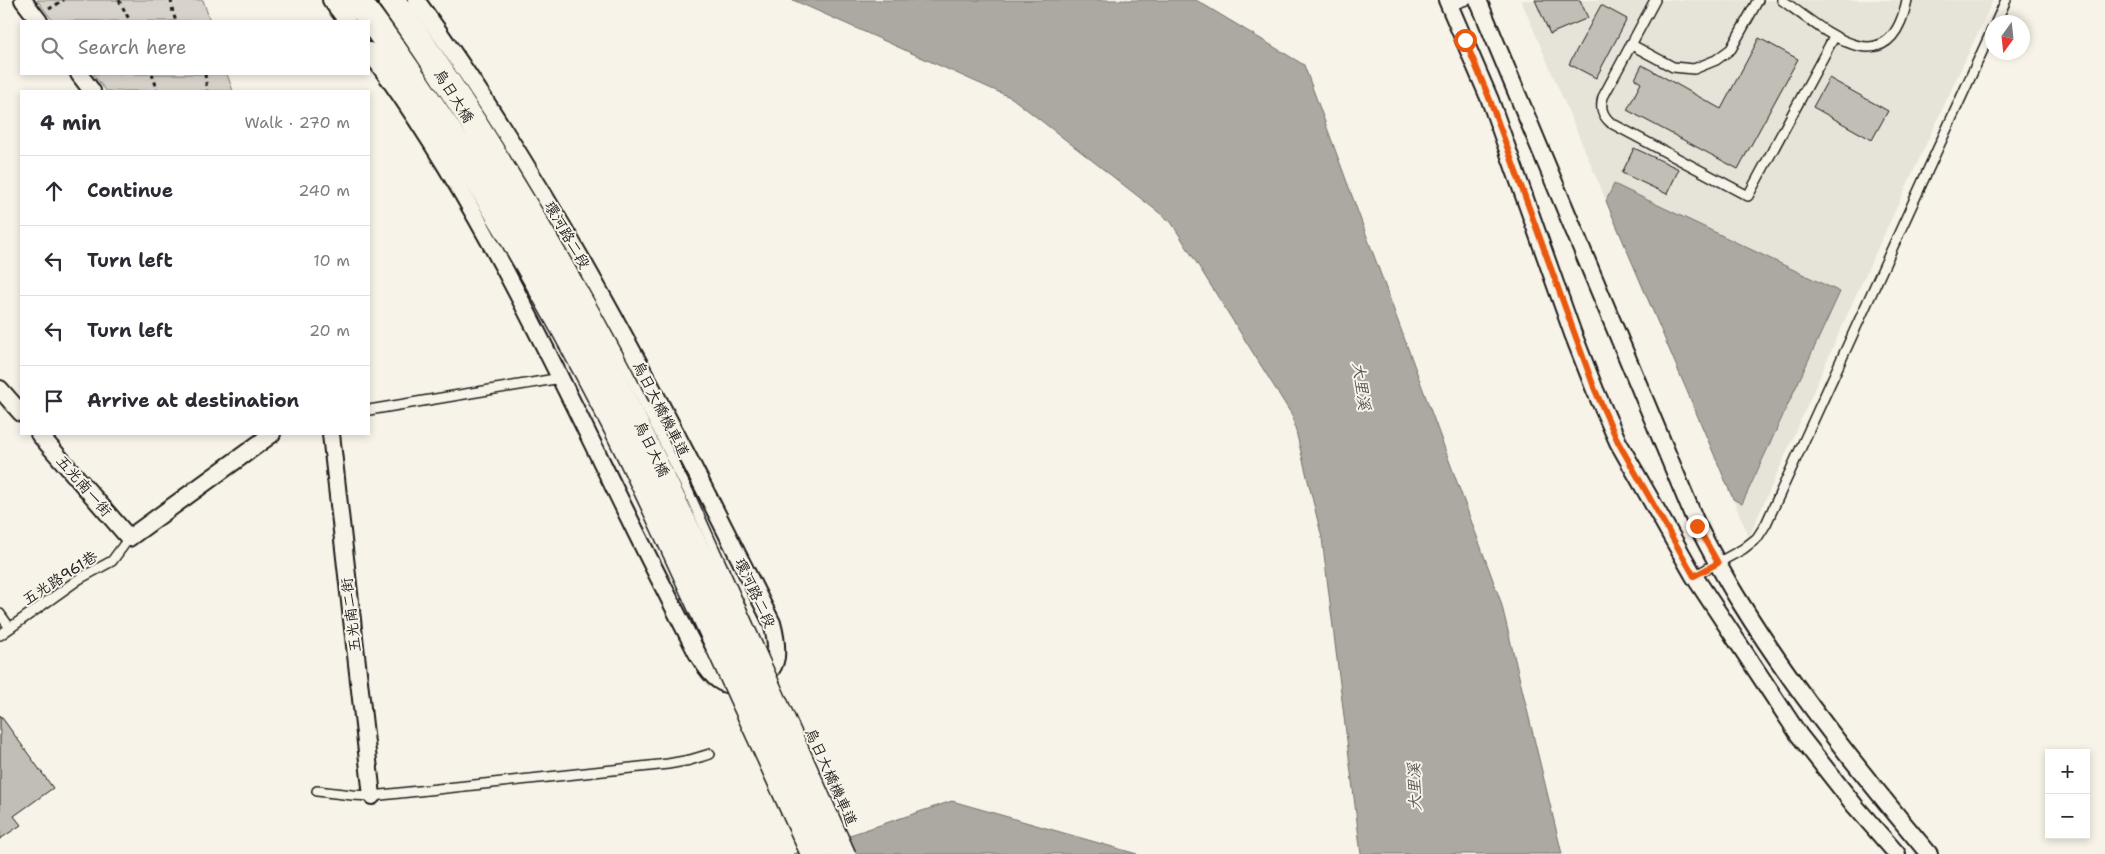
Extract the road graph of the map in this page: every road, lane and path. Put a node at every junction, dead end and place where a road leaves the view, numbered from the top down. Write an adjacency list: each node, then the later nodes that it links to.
1 (23, 0): 19 (street)
2 (64, 0): 19 (path)
3 (119, 0): 21 (path)
4 (171, 0): 22 (path)
5 (331, 0): 23 (street)
6 (344, 0): 24 (lane)
7 (360, 0): 43 (street, 烏日大橋)
8 (388, 0): 43 (street, 烏日大橋)
9 (402, 0): 43 (lane, 烏日大橋機車道)
10 (416, 0): 36 (street, 環河路二段)
11 (1466, 0): 18 (lane)
12 (1478, 0): 45 (street)
13 (1655, 0): 27 (lane)
14 (1758, 0): 27 (lane)
15 (1782, 0): 26 (lane)
16 (1908, 0): 26 (lane)
17 (2006, 0): 20 (lane)
18 (1448, 3): 46 (street)
19 (44, 15)
20 (1999, 15)
21 (129, 20)
22 (176, 20)
23 (346, 20)
24 (361, 20)
25 (370, 32): 43 (lane, 烏日大橋機車道)
26 (1834, 37): 27 (lane)
27 (1630, 44)
28 (1985, 45): 45 (lane)
29 (370, 52): 36 (street, 環河路二段)
30 (80, 75): 33 (street)
31 (152, 75): 34 (path)
32 (205, 75): 35 (path)
33 (91, 90)
34 (158, 90)
35 (207, 90)
36 (561, 378): 38 (lane)
37 (0, 389): 39 (street)
38 (370, 410)
39 (20, 412)
40 (40, 435): 44 (street, 五光南一街)
41 (271, 435): 44 (street)
42 (331, 435): 52 (street, 五光南二街)
43 (668, 503): 53 (lane, 烏日大橋機車道, bridge); 54 (street, 烏日大橋, bridge); 55 (street, 烏日大橋, bridge); 56 (lane, 烏日大橋機車道, bridge)
44 (129, 538): 48 (lane, 五光路961巷)
45 (1718, 563): 46 (lane); 58 (street)
46 (1694, 576): 57 (street)
47 (0, 614): 48 (lane)
48 (10, 628): 49 (lane, 五光路961巷)
49 (0, 635)
50 (710, 754): 52 (lane)
51 (317, 790): 52 (lane)
52 (372, 796)
53 (805, 854)
54 (818, 854)
55 (838, 854)
56 (851, 854)
57 (1896, 854)
58 (1929, 854)

